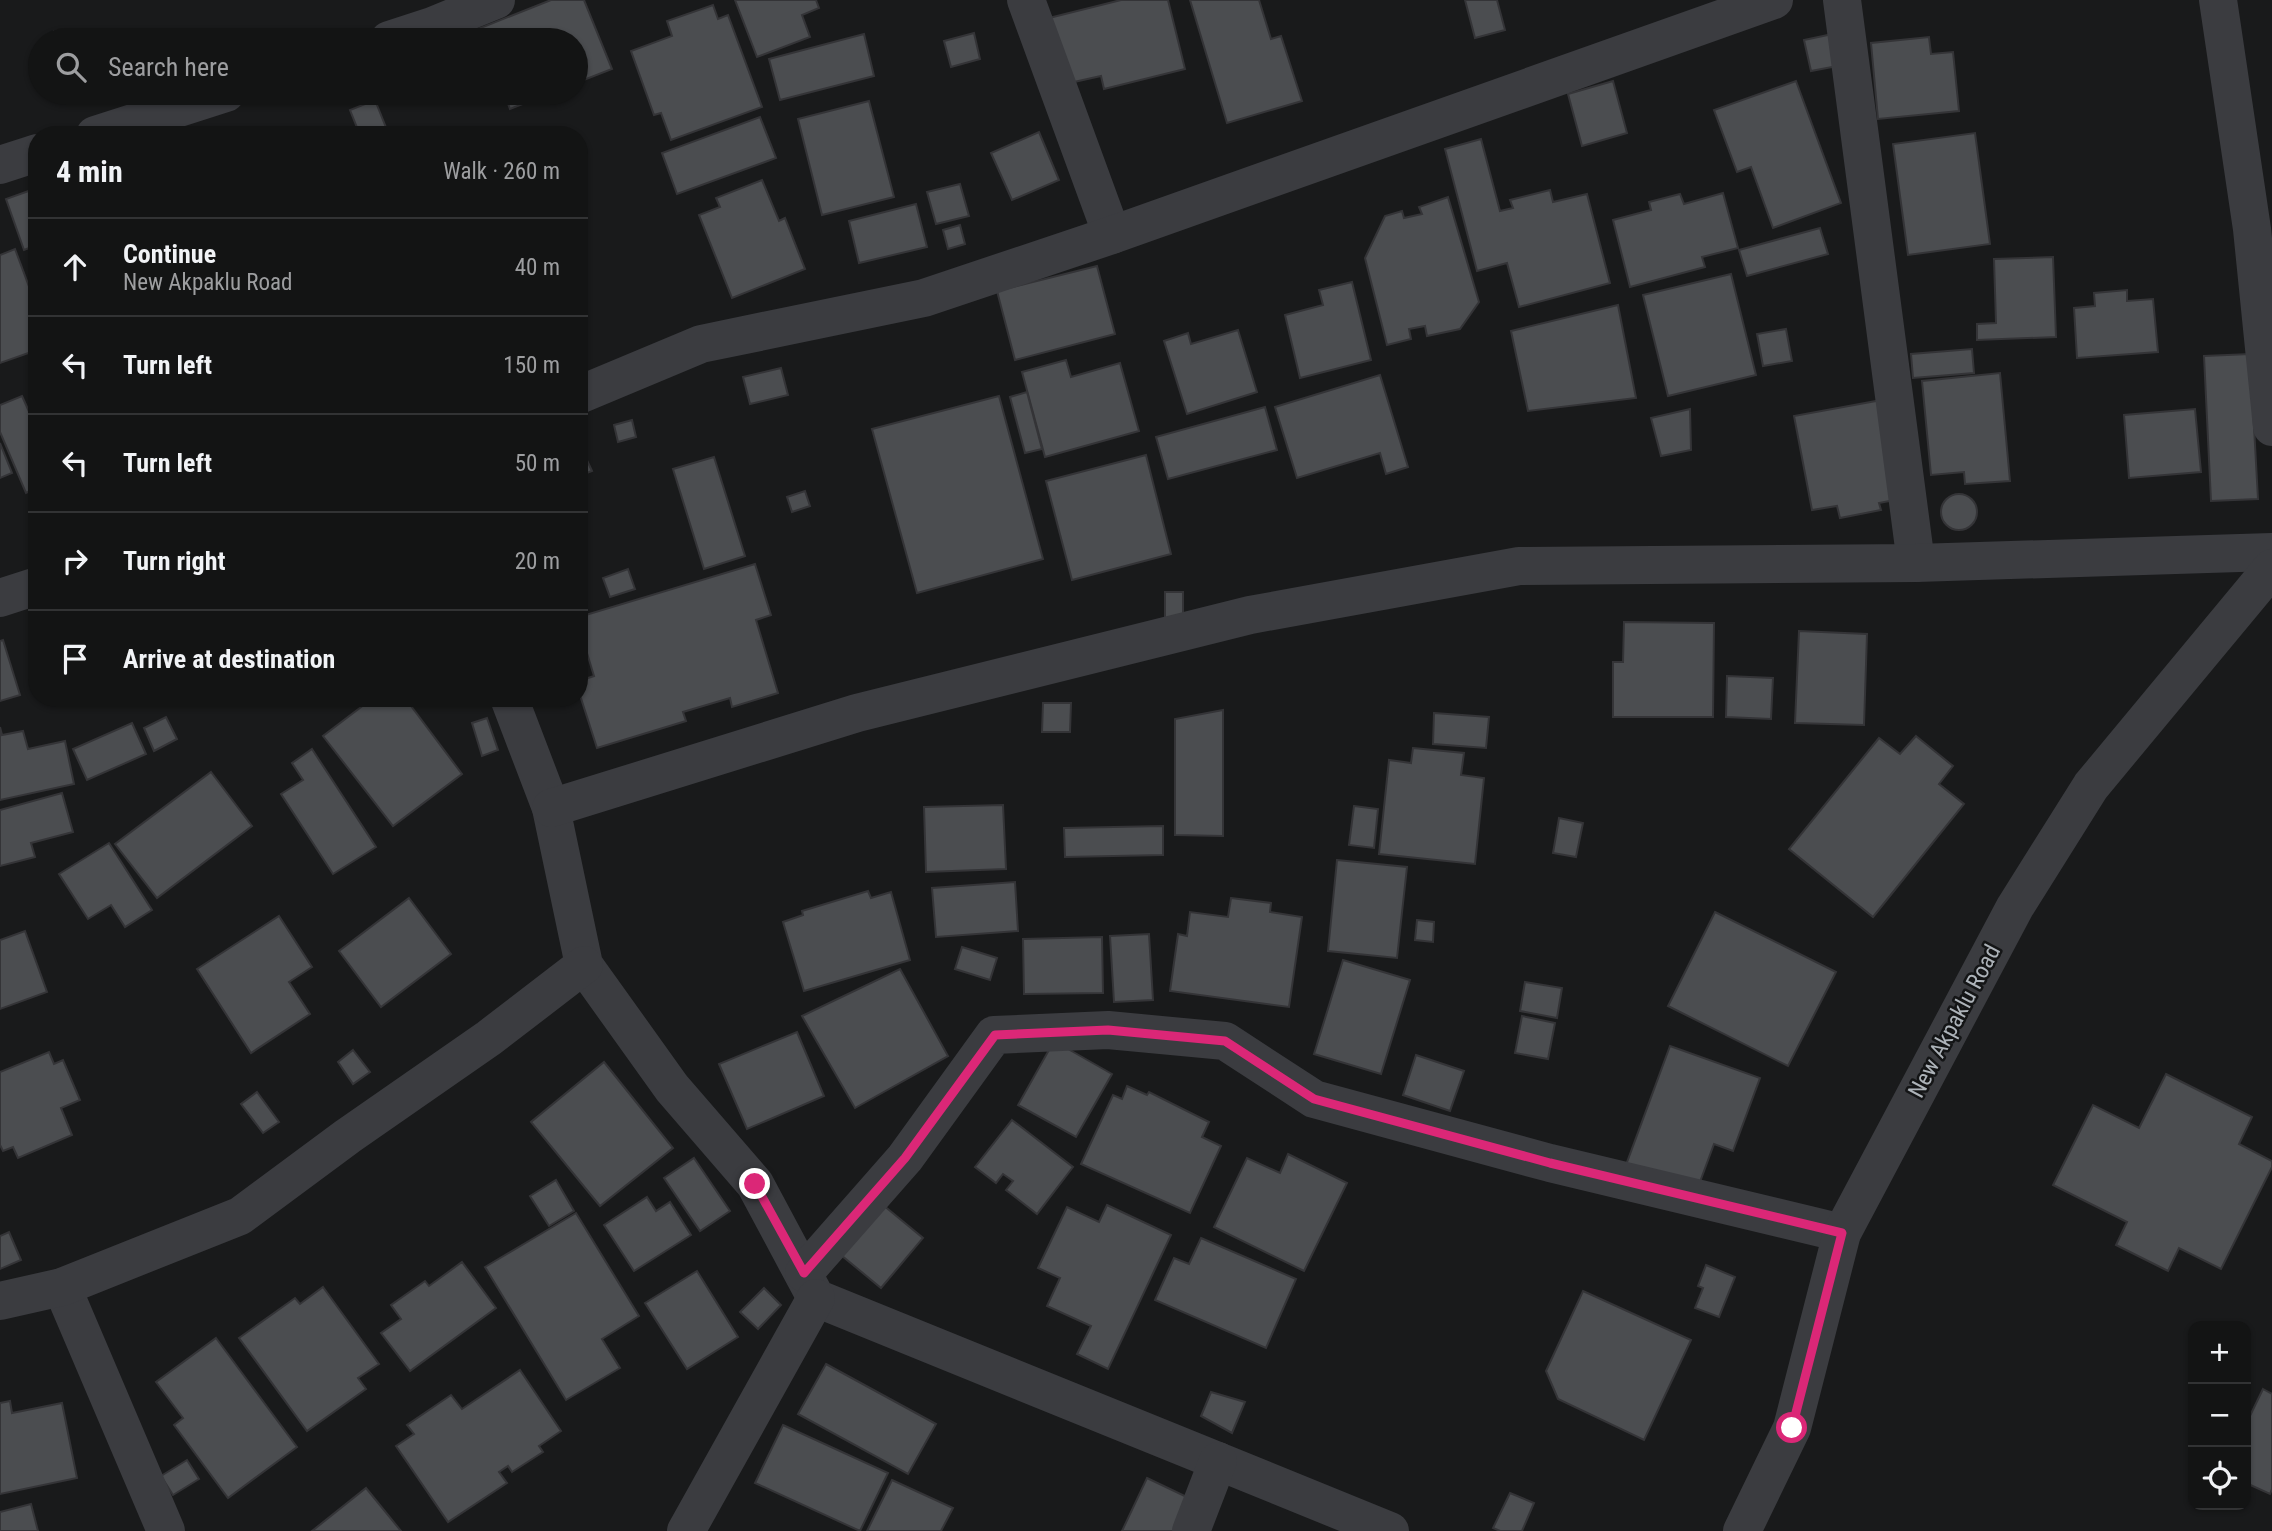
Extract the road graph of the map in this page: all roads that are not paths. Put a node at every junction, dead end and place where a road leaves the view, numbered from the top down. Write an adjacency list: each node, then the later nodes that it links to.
1 (496, 0): 6 (street)
2 (1026, 0): 12 (street)
3 (1774, 0): 12 (street)
4 (1842, 0): 16 (street)
5 (2218, 0): 11 (street)
6 (426, 28)
7 (189, 105): 8 (street)
8 (123, 126)
9 (28, 156): 10 (street)
10 (0, 165)
11 (2262, 227): 14 (street)
12 (1112, 235): 13 (street)
13 (588, 391)
14 (2272, 427)
15 (2272, 552): 16 (street)
16 (1916, 563): 21 (street)
17 (2272, 568): 23 (street, New Akpaklu Road)
18 (28, 589): 19 (street)
19 (0, 598)
20 (512, 707): 21 (street)
21 (551, 808): 22 (street)
22 (584, 965): 24 (street); 25 (street)
23 (1842, 1233): 24 (street); 32 (street, New Akpaklu Road)
24 (810, 1285): 27 (street); 29 (street)
25 (62, 1287): 26 (street); 28 (street)
26 (0, 1301)
27 (1218, 1461): 30 (street); 31 (street)
28 (166, 1531)
29 (687, 1531)
30 (1191, 1531)
31 (1390, 1531)
32 (1742, 1531)

